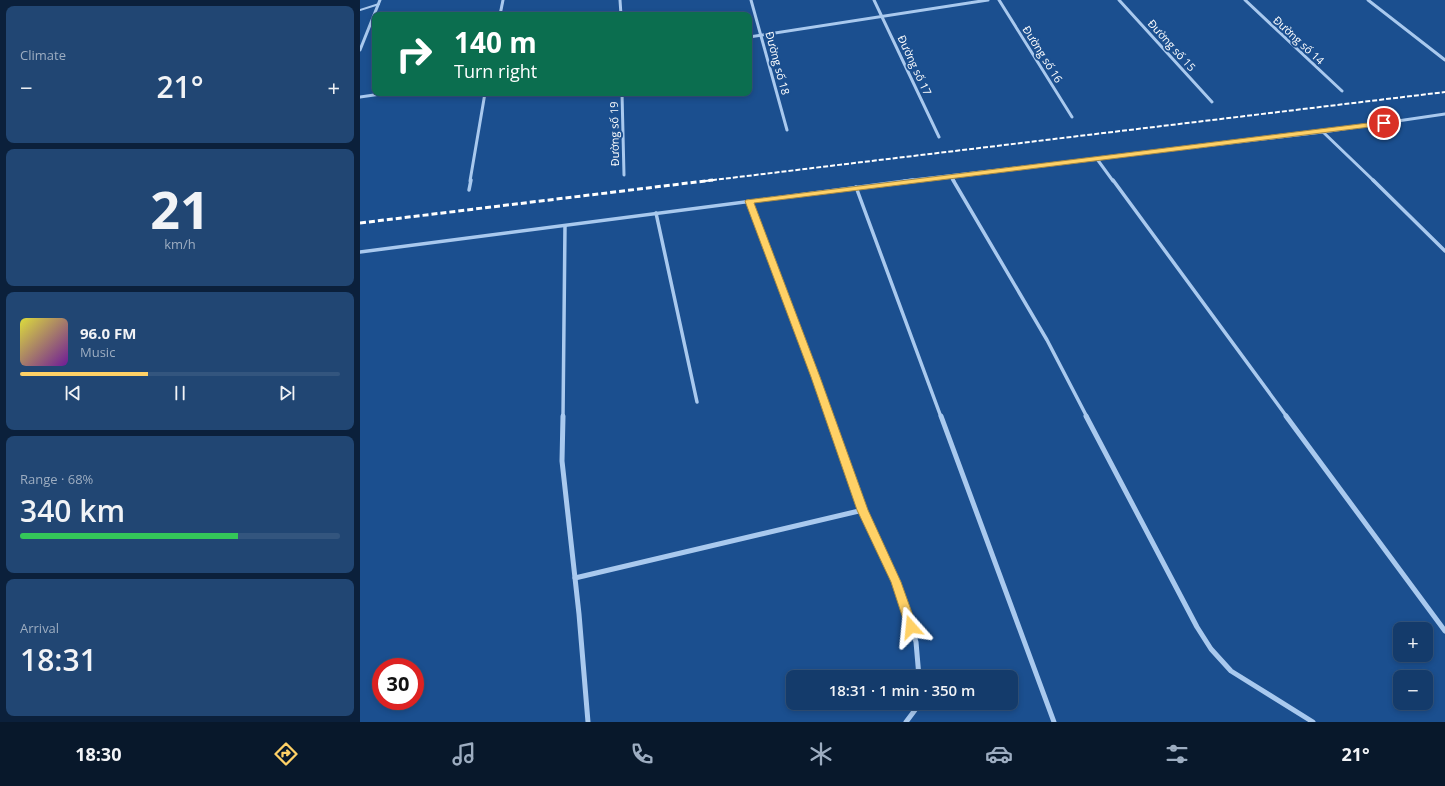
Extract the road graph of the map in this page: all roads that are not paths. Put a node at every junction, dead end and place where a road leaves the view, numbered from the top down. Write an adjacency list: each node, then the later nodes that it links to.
1 (380, 0): 11 (street)
2 (503, 0): 14 (street)
3 (620, 0): 15 (street)
4 (751, 0): 18 (street, Đường số 18)
5 (874, 0): 16 (street, Đường số 17)
6 (988, 0): 16 (street)
7 (999, 0): 29 (street, Đường số 16)
8 (1119, 0): 27 (street, Đường số 15)
9 (1245, 0): 22 (street, Đường số 14)
10 (1368, 0): 21 (street)
11 (379, 4): 12 (lane); 13 (street)
12 (360, 10)
13 (376, 12)
14 (501, 12)
15 (621, 12)
16 (882, 16): 18 (street); 32 (street, Đường số 17)
17 (372, 21): 20 (street)
18 (761, 35): 19 (street); 30 (street, Đường số 18)
19 (752, 36)
20 (360, 50)
21 (1445, 60)
22 (1342, 91)
23 (372, 95): 26 (street)
24 (485, 96): 37 (street)
25 (622, 96): 34 (street, Đường số 19)
26 (360, 97)
27 (1212, 102)
28 (1445, 114): 31 (street)
29 (1072, 117)
30 (787, 130)
31 (1323, 132): 33 (street); 41 (street)
32 (939, 137)
33 (1098, 159): 35 (street); 46 (street)
34 (624, 175)
35 (952, 176): 36 (street); 52 (street)
36 (856, 187): 38 (street); 51 (street)
37 (469, 190)
38 (749, 201): 39 (street); 44 (street)
39 (656, 213): 40 (street); 43 (street)
40 (565, 226): 42 (street); 45 (street)
41 (1445, 251)
42 (360, 252)
43 (697, 402)
44 (863, 510): 45 (street); 47 (street)
45 (575, 578): 49 (street)
46 (1445, 631)
47 (918, 670)
48 (914, 710): 50 (street)
49 (588, 722)
50 (906, 722)
51 (1054, 722)
52 (1313, 722)

